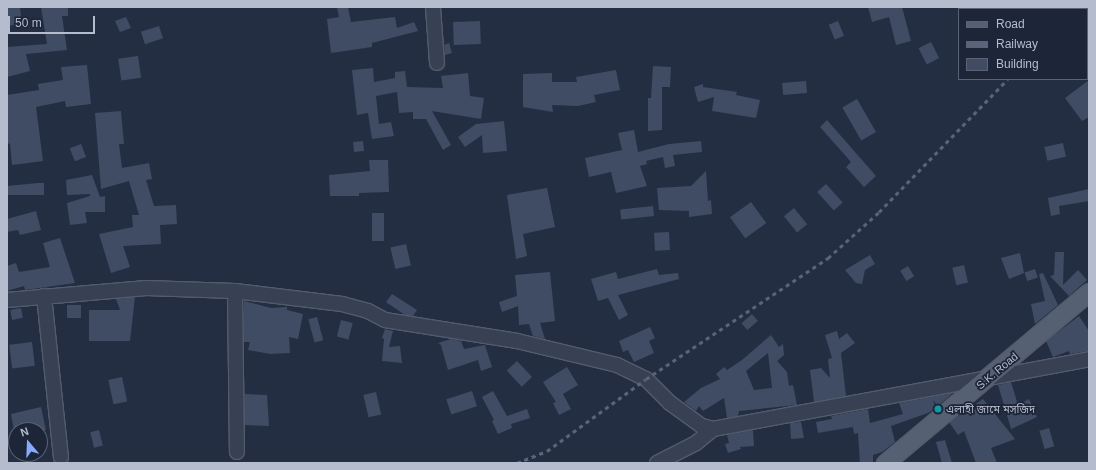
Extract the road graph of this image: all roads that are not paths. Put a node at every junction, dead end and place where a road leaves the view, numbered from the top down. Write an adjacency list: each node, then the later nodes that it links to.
1 (432, 7): 2 (street)
2 (437, 64)
3 (235, 291): 5 (street); 9 (street); 10 (street)
4 (1089, 292): 8 (main road, S.K. Road)
5 (44, 296): 6 (street); 11 (street)
6 (7, 300)
7 (1089, 359): 8 (street)
8 (993, 375): 9 (street); 13 (main road, S.K. Road)
9 (713, 429): 12 (street)
10 (237, 452)
11 (61, 457)
12 (657, 463)
13 (885, 463)

